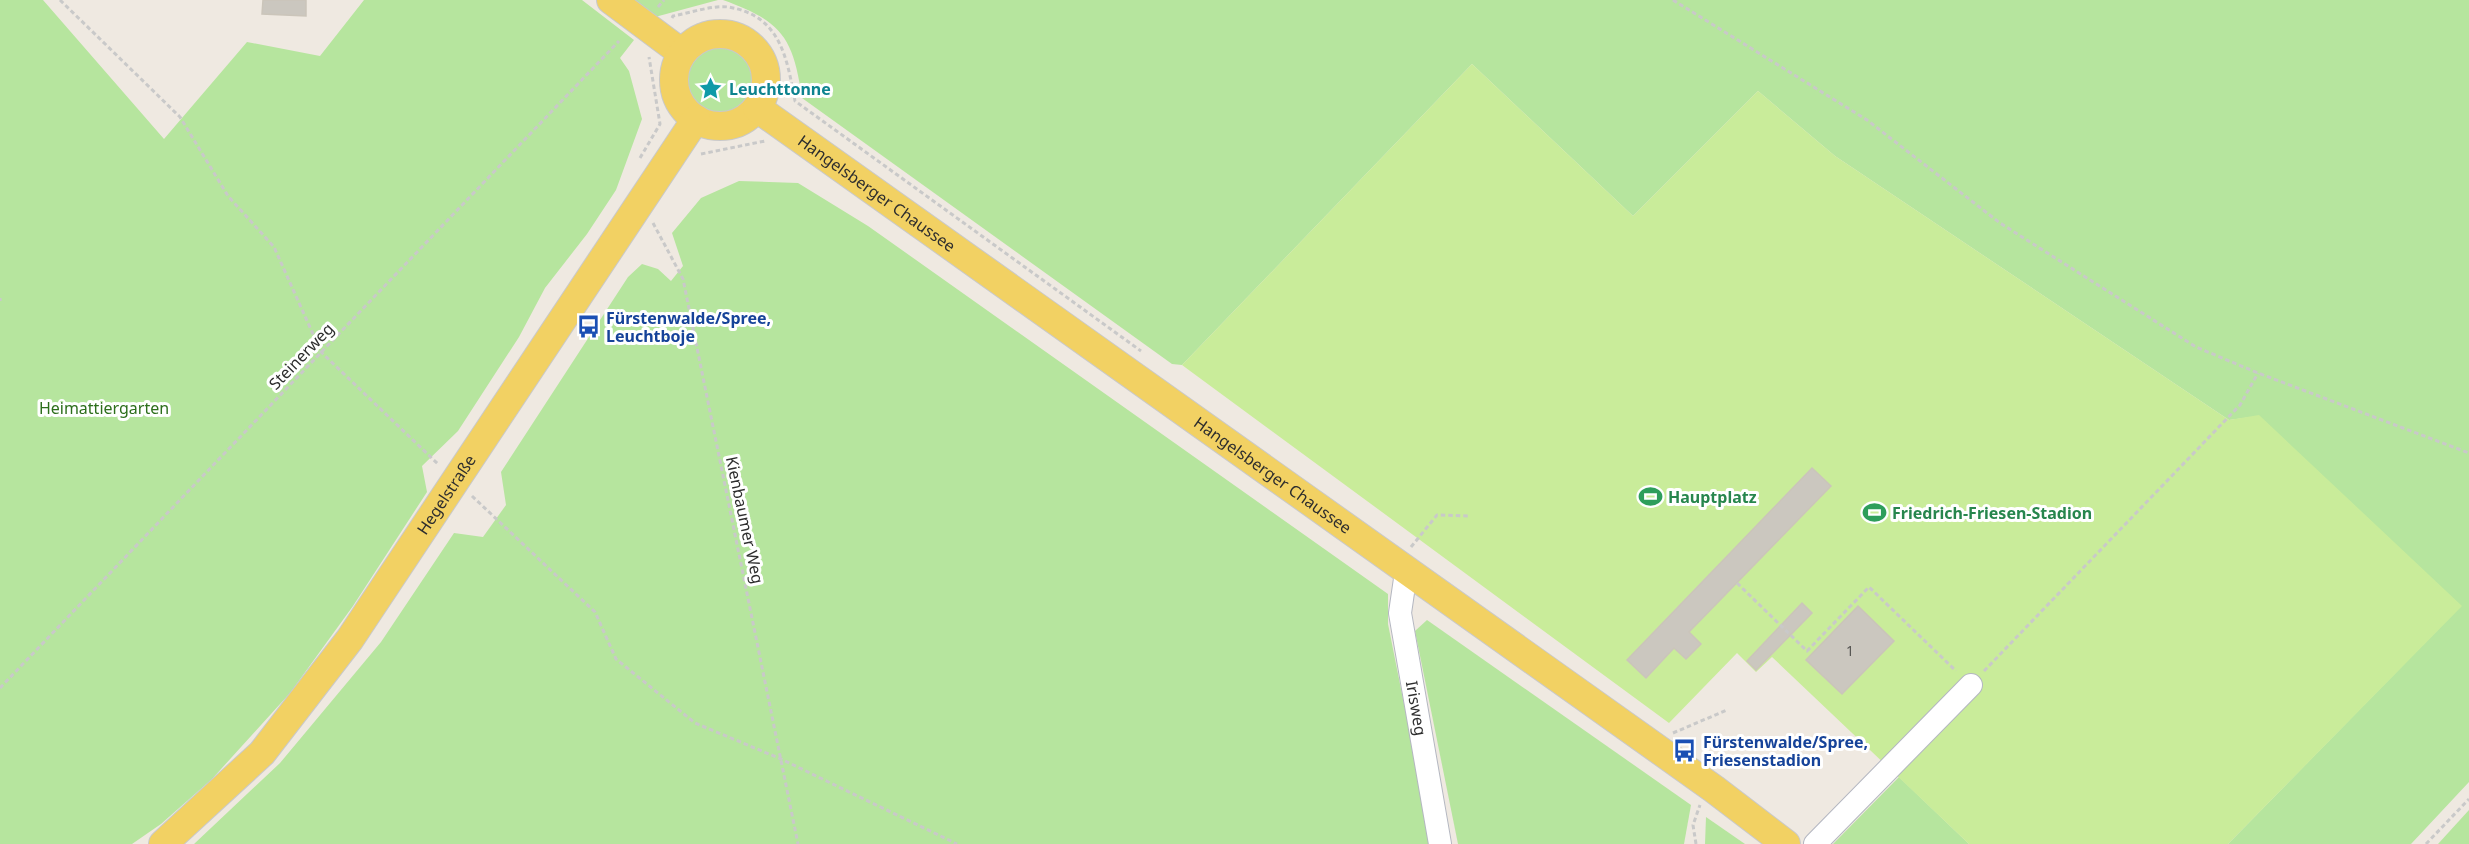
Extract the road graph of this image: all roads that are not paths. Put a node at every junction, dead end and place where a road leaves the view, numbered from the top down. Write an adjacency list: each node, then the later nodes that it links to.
1 (611, 0): 2 (main road)
2 (682, 53): 3 (main road); 4 (main road)
3 (768, 116): 4 (main road); 5 (main road, Hangelsberger Chaussee)
4 (696, 119): 7 (main road, Hegelstraße)
5 (1406, 572): 8 (street, Irisweg); 9 (main road, Hangelsberger Chaussee)
6 (1971, 685): 10 (street)
7 (163, 844)
8 (1440, 844)
9 (1786, 844)
10 (1815, 844)

